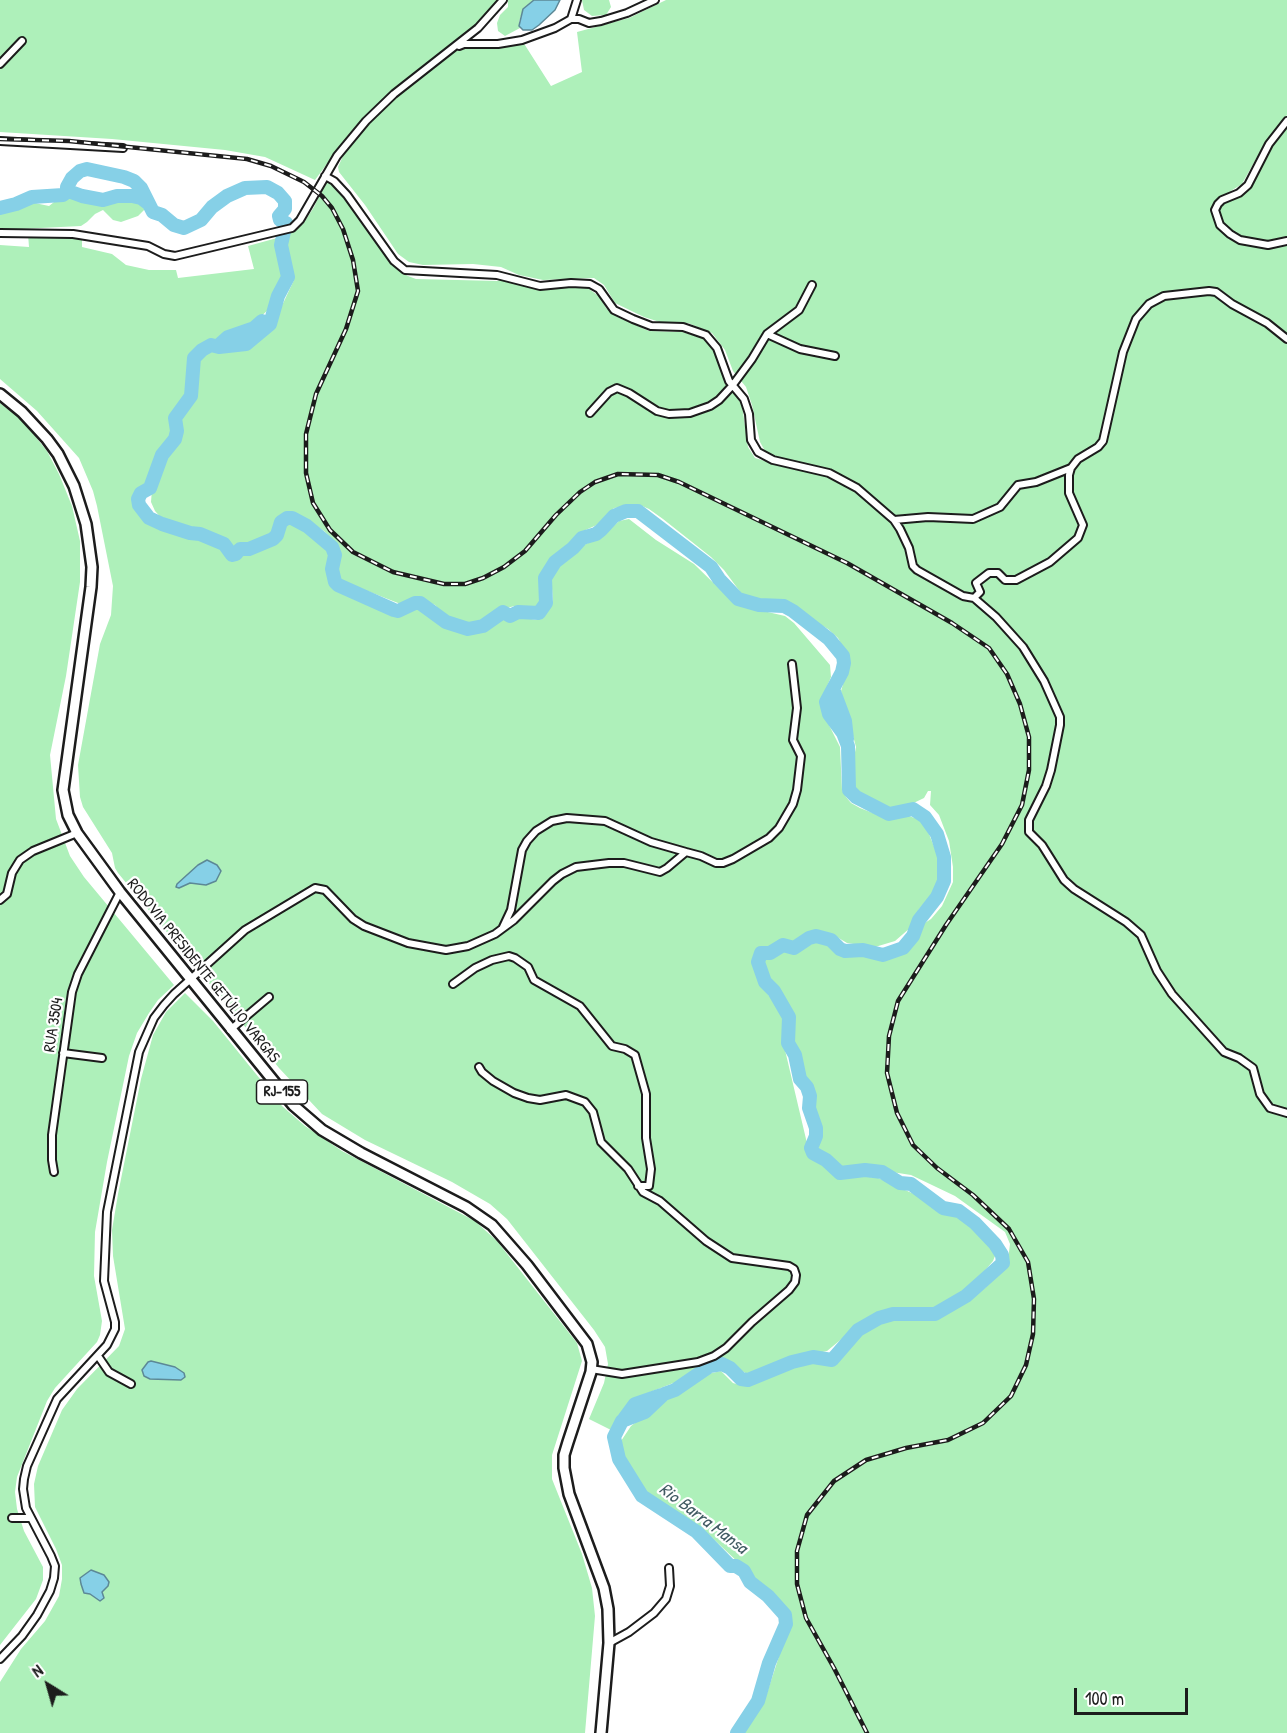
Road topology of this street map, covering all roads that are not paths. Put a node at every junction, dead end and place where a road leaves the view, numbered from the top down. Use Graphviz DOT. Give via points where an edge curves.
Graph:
graph roads {
  1 [pos="503,0"];
  2 [pos="577,0"];
  3 [pos="655,0"];
  4 [pos="571,19"];
  5 [pos="22,41"];
  6 [pos="452,49"];
  7 [pos="0,63"];
  8 [pos="1287,121"];
  9 [pos="0,141"];
  10 [pos="123,148"];
  11 [pos="325,176"];
  12 [pos="0,233"];
  13 [pos="1287,241"];
  14 [pos="812,285"];
  15 [pos="767,334"];
  16 [pos="1287,339"];
  17 [pos="835,356"];
  18 [pos="732,386"];
  19 [pos="0,394"];
  20 [pos="590,413"];
  21 [pos="1071,468"];
  22 [pos="894,520"];
  23 [pos="974,598"];
  24 [pos="792,664"];
  25 [pos="76,833"];
  26 [pos="686,852"];
  27 [pos="120,892"];
  28 [pos="0,900"];
  29 [pos="500,931"];
  30 [pos="191,979"];
  31 [pos="453,984"];
  32 [pos="269,997"];
  33 [pos="230,1030"];
  34 [pos="63,1053"];
  35 [pos="102,1058"];
  36 [pos="479,1067"];
  37 [pos="1287,1113"];
  38 [pos="54,1172"];
  39 [pos="638,1186"];
  40 [pos="98,1356"];
  41 [pos="591,1368"];
  42 [pos="131,1384"];
  43 [pos="12,1518"];
  44 [pos="32,1518"];
  45 [pos="669,1569"];
  46 [pos="609,1643"];
  47 [pos="0,1659"];
  48 [pos="601,1733"];
  1 -- 6 [label="street"];
  2 -- 4 [label="street"];
  3 -- 4 [label="street" via="601,21"];
  4 -- 6 [label="street" via="522,40 464,44"];
  5 -- 7 [label="street"];
  6 -- 11 [label="street" via="381,105"];
  8 -- 13 [label="street" via="1269,144 1248,185 1222,200 1215,210 1220,225 1240,240 1268,245"];
  9 -- 10 [label="street"];
  11 -- 12 [label="street" via="292,228 176,256 148,246 73,234"];
  11 -- 18 [label="street" via="347,195 394,261 405,270 497,275 540,286 590,284 599,289 614,310 639,322 683,327 706,335 717,348"];
  14 -- 15 [label="street" via="799,310"];
  15 -- 17 [label="street" via="800,349"];
  15 -- 18 [label="street"];
  16 -- 21 [label="street" via="1216,292 1164,296 1149,304 1123,352 1103,441"];
  18 -- 20 [label="street" via="719,400 700,410 669,414 617,388"];
  18 -- 22 [label="street" via="744,399 751,440 758,452 773,460 843,479"];
  19 -- 25 [label="main road, RODOVIA PRESIDENTE GETÚLIO VARGAS / RJ-155" via="22,412 58,454 74,486 88,535 91,587 63,790"];
  21 -- 22 [label="street" via="1018,485 1000,507 973,519"];
  21 -- 23 [label="street" via="1071,500 1083,525 1078,538 1050,562 1016,580 989,573 978,580 980,592"];
  22 -- 23 [label="street" via="917,570 954,593"];
  23 -- 37 [label="street" via="1023,647 1060,717 1051,770 1029,820 1029,832 1064,880 1136,930 1172,994 1224,1052 1253,1068 1260,1094 1270,1108"];
  24 -- 26 [label="street" via="797,708 793,740 801,756 797,790 786,816 769,838 728,862 716,863"];
  25 -- 27 [label="main road, RODOVIA PRESIDENTE GETÚLIO VARGAS / RJ-155"];
  25 -- 28 [label="street" via="20,860 7,894"];
  26 -- 29 [label="street" via="660,872 624,863 576,867 553,881"];
  26 -- 29 [label="street" via="651,842 605,821 552,821 536,831 522,850 512,910"];
  27 -- 30 [label="main road, RODOVIA PRESIDENTE GETÚLIO VARGAS / RJ-155"];
  27 -- 34 [label="street, RUA 3504" via="78,974"];
  29 -- 30 [label="street" via="468,946 446,950 408,943 364,926 325,891 315,888 245,930"];
  30 -- 33 [label="main road, RODOVIA PRESIDENTE GETÚLIO VARGAS / RJ-155"];
  30 -- 40 [label="street" via="154,1018 139,1052 107,1212 104,1281 115,1329"];
  31 -- 39 [label="street" via="492,960 515,958 528,967 534,980 580,1006 612,1046 635,1055 646,1094 651,1169 649,1186"];
  32 -- 33 [label="street"];
  33 -- 41 [label="main road, RODOVIA PRESIDENTE GETÚLIO VARGAS / RJ-155" via="293,1105 322,1130 466,1207 492,1225 582,1335 591,1352"];
  34 -- 35 [label="street"];
  34 -- 38 [label="street, RUA 3504" via="51,1148"];
  36 -- 39 [label="street" via="493,1082 528,1098 567,1095 585,1102 593,1112 601,1142"];
  39 -- 41 [label="street" via="722,1253 732,1258 789,1266 794,1269 795,1282 714,1356 622,1374"];
  40 -- 42 [label="street" via="109,1372"];
  40 -- 44 [label="street" via="57,1399 27,1466 23,1489"];
  41 -- 46 [label="main road, RODOVIA PRESIDENTE GETÚLIO VARGAS / RJ-155" via="564,1455 564,1468 604,1588"];
  43 -- 44 [label="street"];
  44 -- 47 [label="street" via="55,1566 54,1578 37,1615"];
  45 -- 46 [label="street" via="666,1599 654,1613"];
  46 -- 48 [label="main road, RODOVIA PRESIDENTE GETÚLIO VARGAS / RJ-155"];
}
